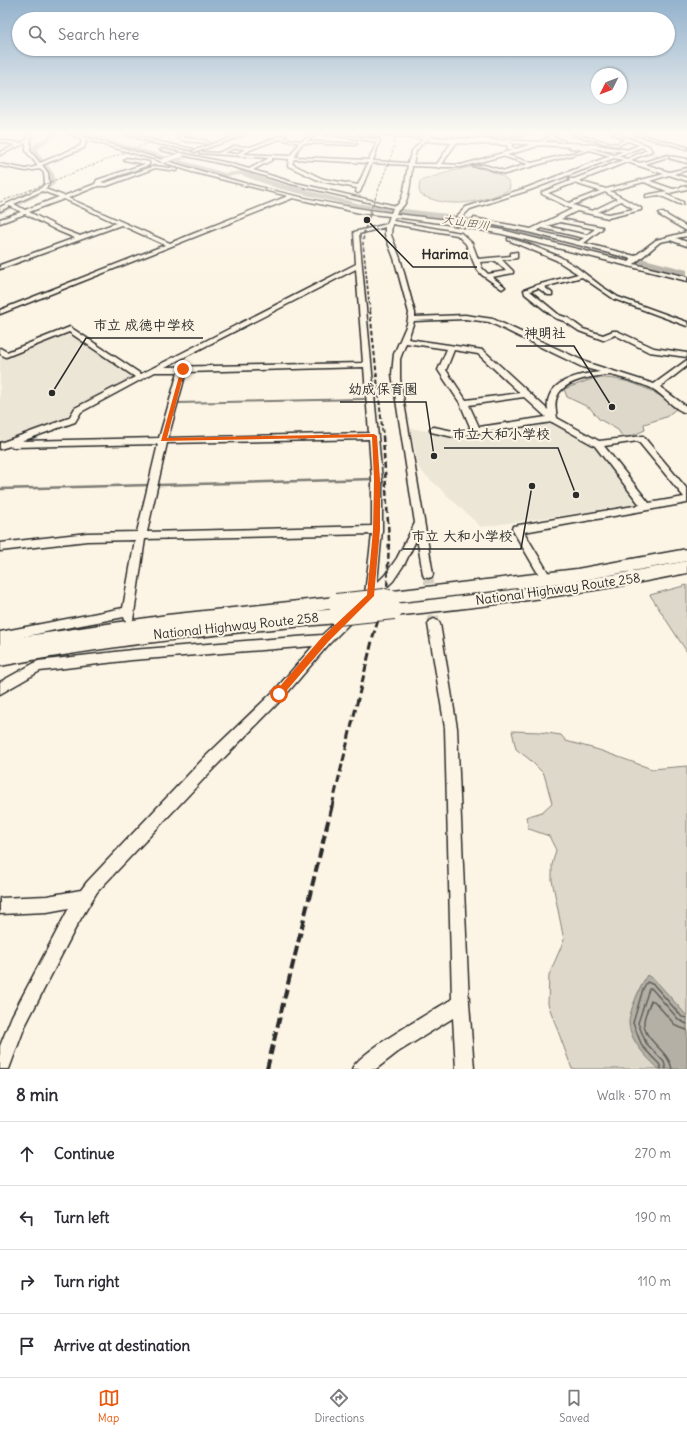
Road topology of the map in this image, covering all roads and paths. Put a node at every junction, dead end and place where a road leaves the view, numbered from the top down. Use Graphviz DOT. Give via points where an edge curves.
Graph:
graph roads {
  1 [pos="48,184"];
  2 [pos="100,184"];
  3 [pos="108,184"];
  4 [pos="246,184"];
  5 [pos="295,184"];
  6 [pos="343,184"];
  7 [pos="360,184"];
  8 [pos="408,184"];
  9 [pos="541,184"];
  10 [pos="566,184"];
  11 [pos="582,184"];
  12 [pos="634,184"];
  13 [pos="654,184"];
  14 [pos="97,185"];
  15 [pos="359,187"];
  16 [pos="687,187"];
  17 [pos="43,190"];
  18 [pos="605,191"];
  19 [pos="674,191"];
  20 [pos="660,194"];
  21 [pos="686,194"];
  22 [pos="294,196"];
  23 [pos="648,196"];
  24 [pos="63,197"];
  25 [pos="356,198"];
  26 [pos="621,199"];
  27 [pos="681,203"];
  28 [pos="12,205"];
  29 [pos="569,205"];
  30 [pos="0,209"];
  31 [pos="576,209"];
  32 [pos="24,211"];
  33 [pos="592,213"];
  34 [pos="660,214"];
  35 [pos="392,215"];
  36 [pos="452,216"];
  37 [pos="459,217"];
  38 [pos="0,220"];
  39 [pos="551,221"];
  40 [pos="121,223"];
  41 [pos="541,226"];
  42 [pos="505,229"];
  43 [pos="687,229"];
  44 [pos="490,230"];
  45 [pos="532,231"];
  46 [pos="687,234"];
  47 [pos="588,237"];
  48 [pos="81,238"];
  49 [pos="668,238"];
  50 [pos="580,243"];
  51 [pos="687,244"];
  52 [pos="170,245"];
  53 [pos="515,253"];
  54 [pos="498,259"];
  55 [pos="476,261"];
  56 [pos="634,261"];
  57 [pos="359,265"];
  58 [pos="0,268"];
  59 [pos="582,275"];
  60 [pos="487,276"];
  61 [pos="687,279"];
  62 [pos="539,286"];
  63 [pos="502,287"];
  64 [pos="550,294"];
  65 [pos="0,312"];
  66 [pos="412,319"];
  67 [pos="687,324"];
  68 [pos="404,341"];
  69 [pos="687,346"];
  70 [pos="451,348"];
  71 [pos="2,354"];
  72 [pos="687,357"];
  73 [pos="368,365"];
  74 [pos="183,369"];
  75 [pos="154,370"];
  76 [pos="611,374"];
  77 [pos="140,377"];
  78 [pos="653,386"];
  79 [pos="526,394"];
  80 [pos="464,403"];
  81 [pos="687,411"];
  82 [pos="553,418"];
  83 [pos="434,430"];
  84 [pos="476,431"];
  85 [pos="374,436"];
  86 [pos="163,440"];
  87 [pos="598,444"];
  88 [pos="1,445"];
  89 [pos="687,495"];
  90 [pos="687,500"];
  91 [pos="647,507"];
  92 [pos="419,524"];
  93 [pos="377,530"];
  94 [pos="141,535"];
  95 [pos="0,547"];
  96 [pos="687,555"];
  97 [pos="687,567"];
  98 [pos="428,574"];
  99 [pos="547,579"];
  100 [pos="370,596"];
  101 [pos="394,604"];
  102 [pos="336,610"];
  103 [pos="434,624"];
  104 [pos="0,637"];
  105 [pos="325,640"];
  106 [pos="0,647"];
  107 [pos="0,659"];
  108 [pos="0,688"];
  109 [pos="86,897"];
  110 [pos="0,906"];
  111 [pos="461,1003"];
  112 [pos="0,1069"];
  113 [pos="361,1069"];
  114 [pos="465,1069"];
  1 -- 17 [label="street"];
  2 -- 14 [label="street"];
  3 -- 14 [label="street"];
  4 -- 22 [label="street"];
  5 -- 25 [label="street"];
  6 -- 15 [label="street"];
  7 -- 15 [label="street"];
  8 -- 35 [label="street" via="402,204"];
  9 -- 37 [label="street" via="468,208"];
  10 -- 29 [label="street" via="544,193"];
  11 -- 18 [label="street"];
  12 -- 18 [label="street"];
  13 -- 19 [label="street"];
  14 -- 24 [label="street"];
  15 -- 25 [label="street"];
  16 -- 19 [label="street"];
  17 -- 24 [label="street"];
  17 -- 28 [label="street"];
  18 -- 26 [label="street"];
  18 -- 29 [label="street"];
  19 -- 20 [label="street"];
  19 -- 21 [label="street"];
  20 -- 23 [label="street"];
  20 -- 27 [label="street"];
  22 -- 35 [label="street"];
  22 -- 52 [label="street"];
  24 -- 32 [label="street"];
  24 -- 40 [label="street"];
  25 -- 35 [label="street"];
  26 -- 33 [label="street"];
  26 -- 33 [label="street" via="639,209 608,216"];
  28 -- 30 [label="street"];
  28 -- 32 [label="street"];
  29 -- 31 [label="street"];
  31 -- 33 [label="street"];
  31 -- 39 [label="street"];
  32 -- 38 [label="street"];
  32 -- 48 [label="street"];
  34 -- 43 [label="street"];
  35 -- 44 [label="street"];
  35 -- 55 [label="street" via="459,234 468,244"];
  35 -- 57 [label="street" via="356,234"];
  35 -- 66 [label="street" via="388,234 409,300"];
  36 -- 37 [label="street"];
  37 -- 42 [label="street"];
  39 -- 41 [label="street"];
  39 -- 47 [label="street" via="560,220 600,228"];
  40 -- 48 [label="street"];
  40 -- 52 [label="street"];
  41 -- 45 [label="street"];
  41 -- 47 [label="street"];
  42 -- 44 [label="street"];
  42 -- 45 [label="street"];
  42 -- 56 [label="street"];
  44 -- 59 [label="street" via="557,258"];
  45 -- 50 [label="street"];
  46 -- 49 [label="street"];
  47 -- 50 [label="street"];
  48 -- 58 [label="street"];
  49 -- 51 [label="street"];
  49 -- 56 [label="street" via="658,241"];
  50 -- 56 [label="street"];
  52 -- 65 [label="street"];
  53 -- 54 [label="street" via="515,256"];
  54 -- 55 [label="street"];
  54 -- 60 [label="street" via="510,272"];
  55 -- 60 [label="street"];
  56 -- 61 [label="street"];
  57 -- 73 [label="street"];
  57 -- 75 [label="street"];
  59 -- 62 [label="street"];
  59 -- 67 [label="street" via="616,298"];
  60 -- 63 [label="street"];
  62 -- 64 [label="street"];
  62 -- 72 [label="street" via="527,290 527,293 557,317 566,319 581,330 603,338 615,332 652,350"];
  66 -- 68 [label="street"];
  66 -- 76 [label="street" via="465,317 491,320 562,355"];
  68 -- 70 [label="street"];
  68 -- 92 [label="street" via="395,368"];
  69 -- 72 [label="street"];
  70 -- 79 [label="street" via="480,352"];
  70 -- 80 [label="street" via="442,370"];
  71 -- 77 [label="street" via="70,329"];
  72 -- 78 [label="street" via="657,386"];
  73 -- 74 [label="street"];
  73 -- 85 [label="street"];
  74 -- 75 [label="street"];
  74 -- 86 [label="street"];
  75 -- 77 [label="street"];
  76 -- 78 [label="street"];
  76 -- 82 [label="street" via="593,375 564,382 550,403"];
  77 -- 88 [label="street" via="78,410 72,420"];
  78 -- 81 [label="street"];
  79 -- 80 [label="street"];
  79 -- 82 [label="street"];
  80 -- 84 [label="street"];
  82 -- 84 [label="street"];
  82 -- 87 [label="street"];
  83 -- 84 [label="street" via="453,434"];
  85 -- 86 [label="street"];
  85 -- 93 [label="street"];
  86 -- 88 [label="street"];
  86 -- 94 [label="street"];
  87 -- 89 [label="street" via="640,438"];
  87 -- 91 [label="street"];
  90 -- 91 [label="street"];
  91 -- 99 [label="street" via="517,529"];
  92 -- 98 [label="street"];
  92 -- 100 [label="street" via="389,578"];
  93 -- 94 [label="street"];
  93 -- 100 [label="street"];
  94 -- 95 [label="street" via="87,537"];
  94 -- 104 [label="street" via="128,615 55,625"];
  96 -- 99 [label="highway, National Highway Route 258" via="648,564"];
  97 -- 101 [label="highway, National Highway Route 258" via="580,587 490,600"];
  99 -- 101 [label="highway, National Highway Route 258"];
  100 -- 105 [label="street"];
  101 -- 102 [label="highway, National Highway Route 258, bridge"];
  102 -- 106 [label="highway, National Highway Route 258" via="249,612 59,636"];
  102 -- 107 [label="highway, National Highway Route 258" via="55,648"];
  103 -- 111 [label="street" via="451,728"];
  105 -- 108 [label="street" via="132,651 38,666"];
  105 -- 109 [label="street" via="279,694 204,769 92,887"];
  109 -- 110 [label="street" via="47,904"];
  109 -- 112 [label="street" via="71,919 18,1022"];
  111 -- 113 [label="street" via="392,1046"];
  111 -- 114 [label="street"];
}
